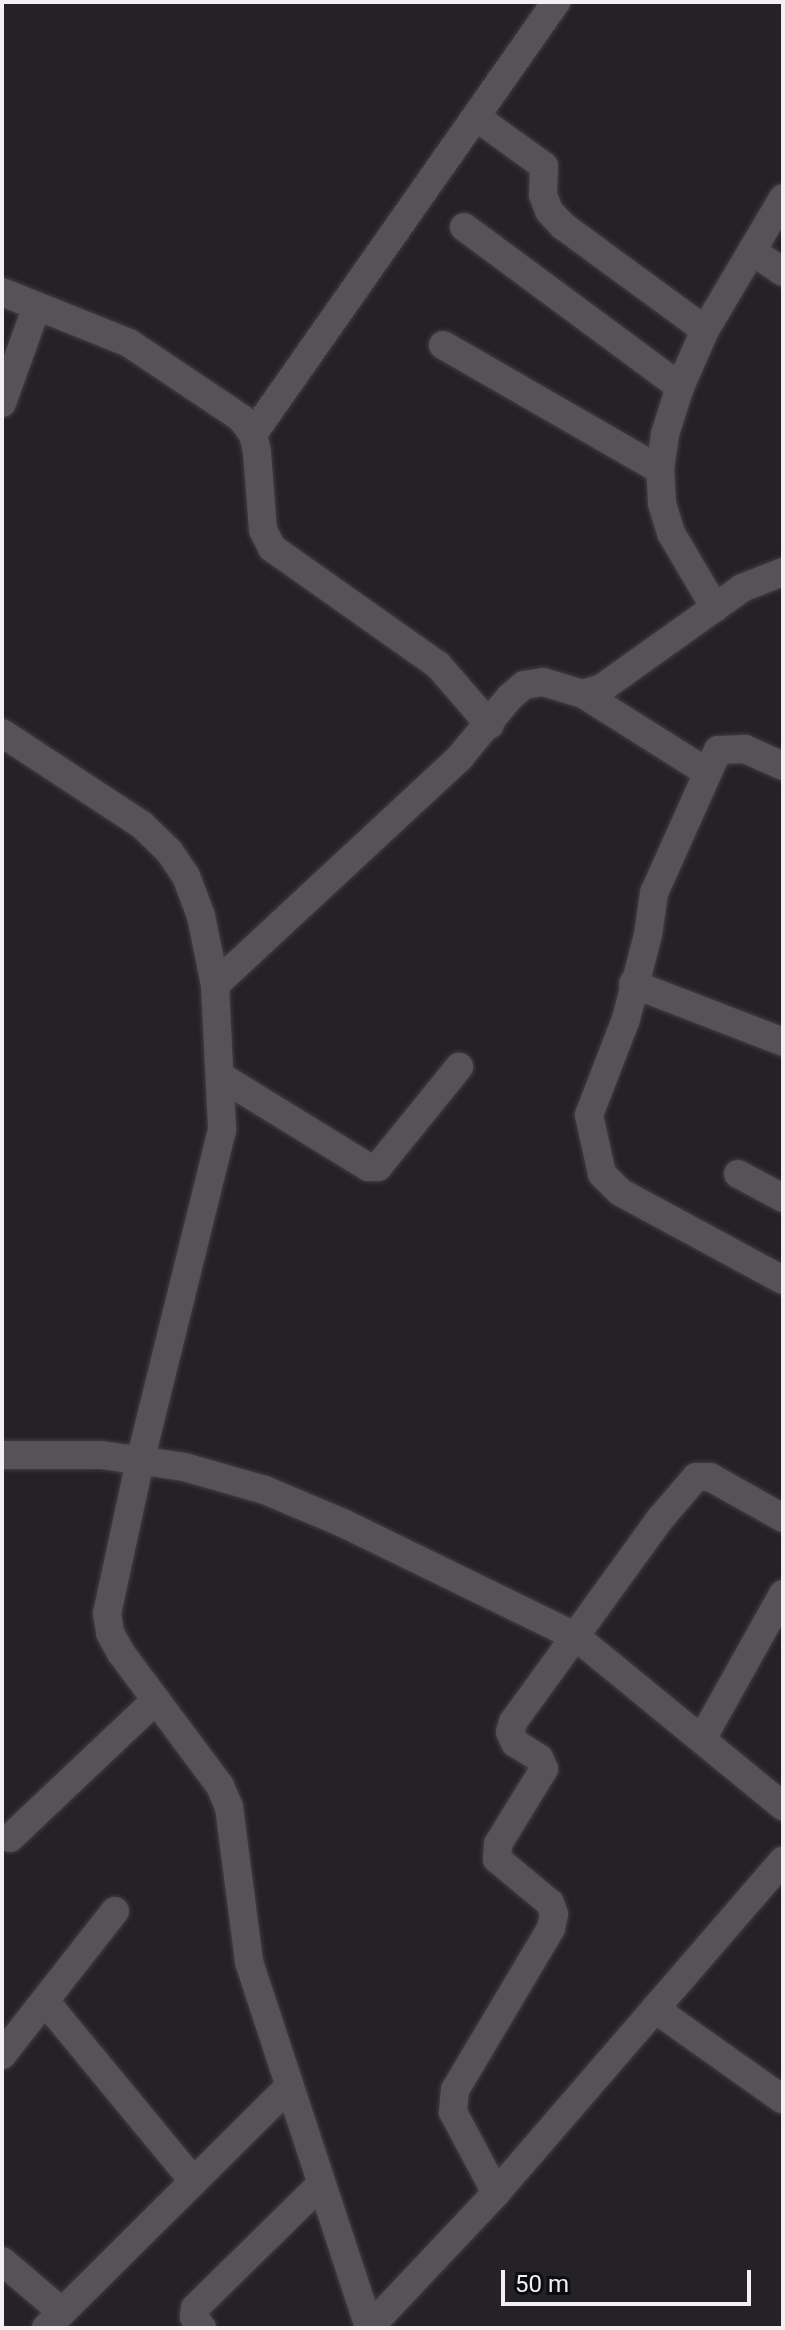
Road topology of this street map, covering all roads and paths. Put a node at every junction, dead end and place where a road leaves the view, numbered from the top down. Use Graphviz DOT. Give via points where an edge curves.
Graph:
graph roads {
  1 [pos="556,2"];
  2 [pos="476,117"];
  3 [pos="783,198"];
  4 [pos="464,227"];
  5 [pos="752,251"];
  6 [pos="783,272"];
  7 [pos="2,292"];
  8 [pos="37,306"];
  9 [pos="705,330"];
  10 [pos="443,345"];
  11 [pos="680,387"];
  12 [pos="2,403"];
  13 [pos="253,434"];
  14 [pos="660,470"];
  15 [pos="783,572"];
  16 [pos="715,608"];
  17 [pos="583,694"];
  18 [pos="490,725"];
  19 [pos="2,733"];
  20 [pos="783,766"];
  21 [pos="707,772"];
  22 [pos="633,984"];
  23 [pos="215,985"];
  24 [pos="783,1042"];
  25 [pos="459,1067"];
  26 [pos="220,1076"];
  27 [pos="738,1174"];
  28 [pos="783,1198"];
  29 [pos="783,1280"];
  30 [pos="2,1455"];
  31 [pos="140,1461"];
  32 [pos="783,1518"];
  33 [pos="783,1594"];
  34 [pos="575,1636"];
  35 [pos="156,1700"];
  36 [pos="702,1739"];
  37 [pos="783,1806"];
  38 [pos="10,1838"];
  39 [pos="783,1861"];
  40 [pos="115,1911"];
  41 [pos="45,2001"];
  42 [pos="655,2009"];
  43 [pos="2,2055"];
  44 [pos="288,2088"];
  45 [pos="782,2099"];
  46 [pos="194,2182"];
  47 [pos="321,2184"];
  48 [pos="496,2193"];
  49 [pos="2,2261"];
  50 [pos="54,2320"];
  51 [pos="202,2328"];
  52 [pos="369,2328"];
  1 -- 2 [label="street"];
  2 -- 9 [label="street" via="544,166 543,195 563,226"];
  2 -- 13 [label="street"];
  3 -- 5 [label="street"];
  4 -- 11 [label="street"];
  5 -- 6 [label="street"];
  5 -- 9 [label="street"];
  7 -- 8 [label="street"];
  8 -- 12 [label="street"];
  8 -- 13 [label="street" via="129,343 241,418"];
  9 -- 11 [label="street"];
  10 -- 14 [label="street"];
  11 -- 14 [label="street"];
  13 -- 18 [label="street" via="263,530 272,548 438,665"];
  14 -- 16 [label="street" via="671,533"];
  15 -- 16 [label="street" via="742,588"];
  16 -- 17 [label="street" via="621,677"];
  17 -- 18 [label="street" via="543,682 524,685"];
  17 -- 21 [label="street"];
  18 -- 23 [label="street"];
  19 -- 23 [label="street" via="142,825 169,851 186,876 201,916"];
  20 -- 21 [label="street" via="730,748 718,750"];
  21 -- 22 [label="street" via="654,893"];
  22 -- 24 [label="street"];
  22 -- 29 [label="street" via="613,1058 589,1115 602,1174 641,1206"];
  23 -- 26 [label="street"];
  25 -- 26 [label="street" via="378,1167 368,1167"];
  26 -- 31 [label="street" via="222,1130 213,1177"];
  27 -- 28 [label="street"];
  30 -- 31 [label="street" via="101,1455"];
  31 -- 34 [label="street" via="184,1467 265,1490"];
  31 -- 35 [label="street" via="107,1613 115,1643"];
  32 -- 34 [label="street" via="710,1477 696,1477"];
  33 -- 36 [label="street"];
  34 -- 36 [label="street"];
  34 -- 48 [label="street" via="513,1722 515,1743 539,1758 544,1769 498,1844 497,1859 550,1903 551,1928 455,2090 453,2112"];
  35 -- 38 [label="street"];
  35 -- 44 [label="street" via="220,1786 229,1807 249,1962"];
  36 -- 37 [label="street"];
  39 -- 42 [label="street"];
  40 -- 41 [label="street"];
  41 -- 43 [label="street"];
  41 -- 46 [label="street"];
  42 -- 45 [label="street"];
  42 -- 48 [label="street"];
  44 -- 46 [label="street"];
  44 -- 47 [label="street"];
  46 -- 50 [label="street"];
  47 -- 51 [label="street" via="203,2298 194,2317"];
  47 -- 52 [label="street"];
  48 -- 52 [label="street"];
  49 -- 50 [label="street"];
}
